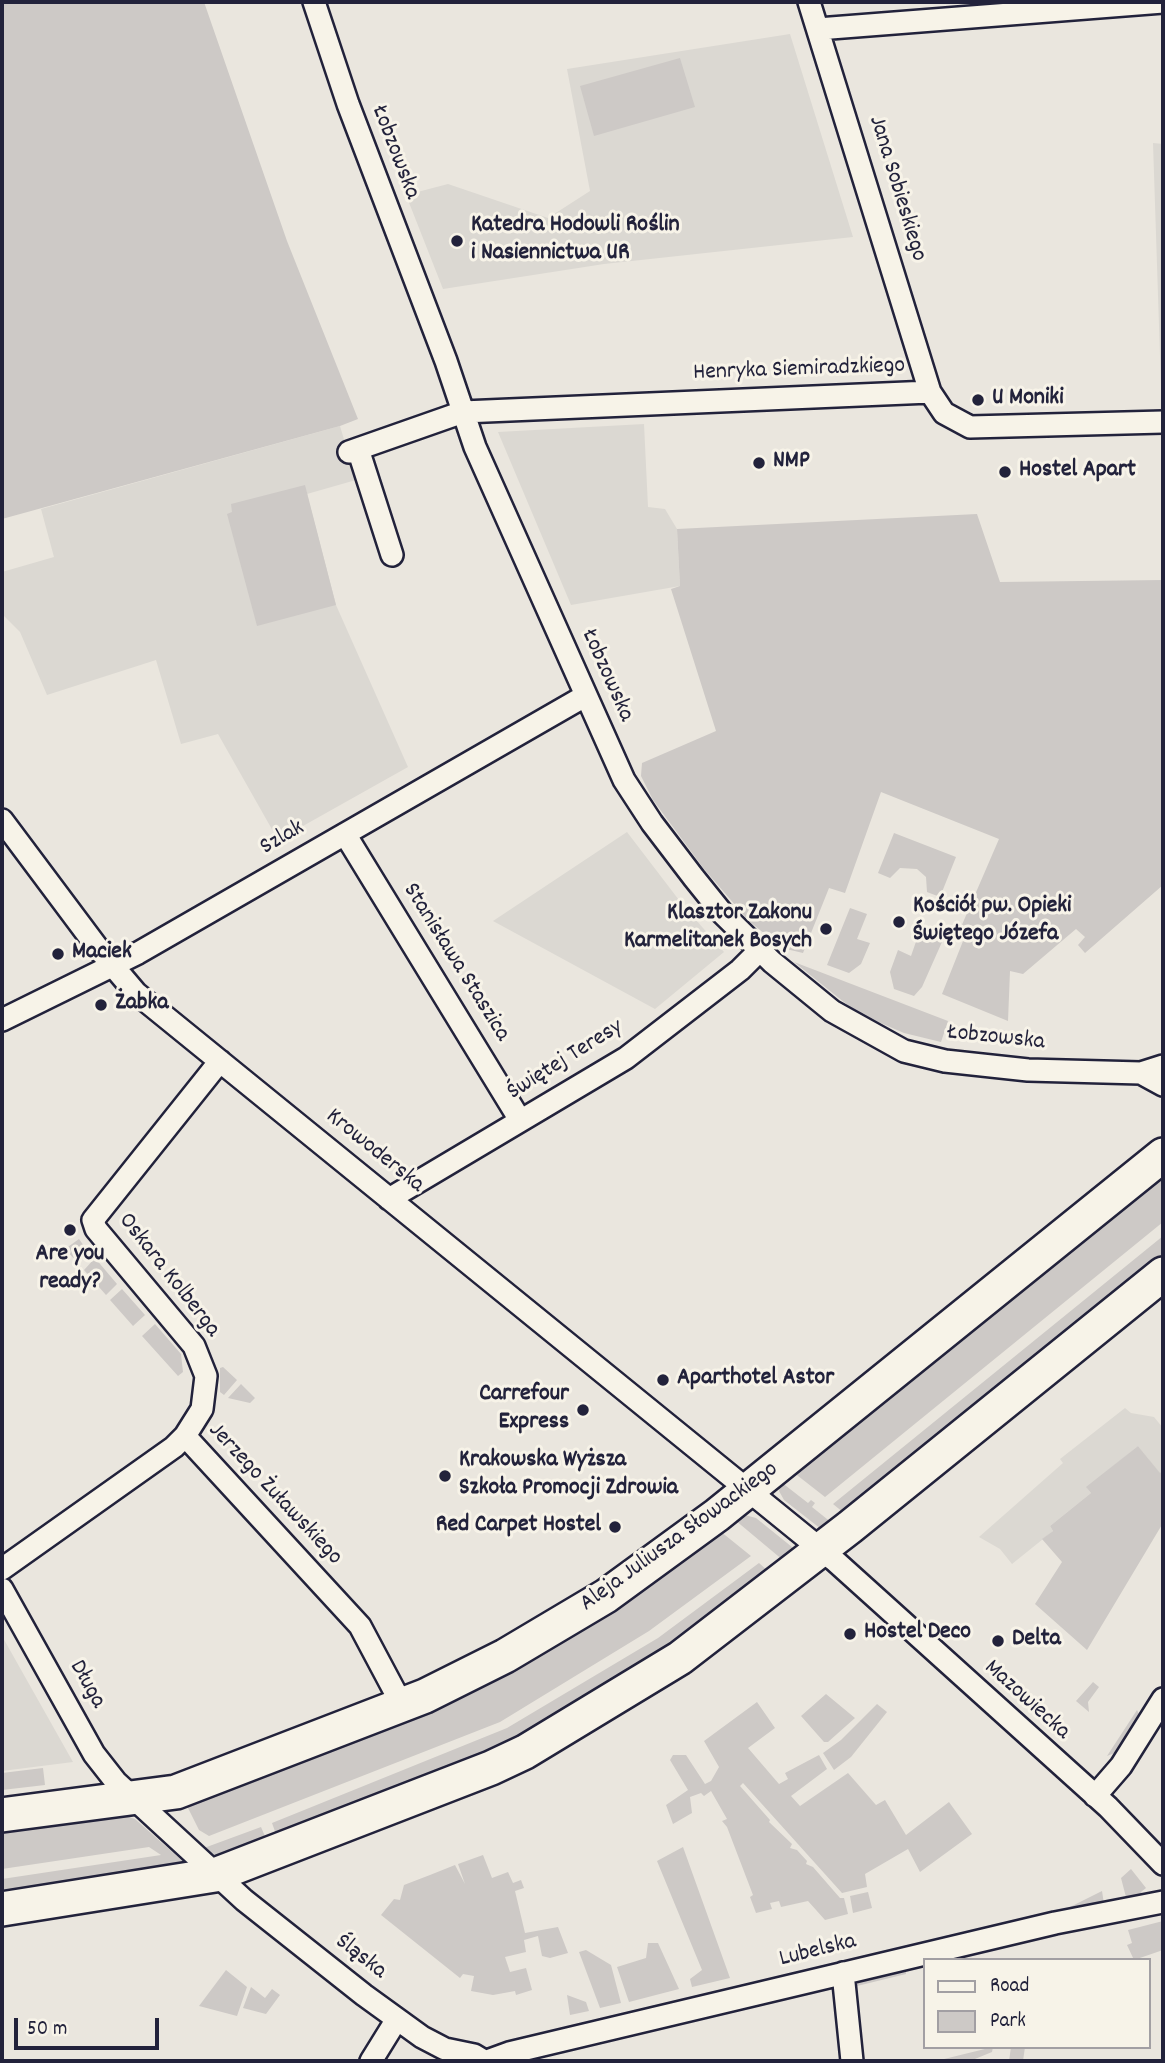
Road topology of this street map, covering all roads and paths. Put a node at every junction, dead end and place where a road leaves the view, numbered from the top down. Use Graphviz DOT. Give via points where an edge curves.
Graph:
graph roads {
  1 [pos="314,2"];
  2 [pos="809,2"];
  3 [pos="1163,2"];
  4 [pos="818,29"];
  5 [pos="930,392"];
  6 [pos="463,412"];
  7 [pos="1163,422"];
  8 [pos="392,555"];
  9 [pos="585,696"];
  10 [pos="2,820"];
  11 [pos="345,834"];
  12 [pos="759,951"];
  13 [pos="112,965"];
  14 [pos="2,1020"];
  15 [pos="220,1061"];
  16 [pos="1163,1066"];
  17 [pos="1141,1073"];
  18 [pos="1163,1085"];
  19 [pos="520,1120"];
  20 [pos="1163,1155"];
  21 [pos="389,1199"];
  22 [pos="1163,1274"];
  23 [pos="185,1436"];
  24 [pos="747,1491"];
  25 [pos="821,1550"];
  26 [pos="2,1569"];
  27 [pos="2,1589"];
  28 [pos="1163,1699"];
  29 [pos="402,1705"];
  30 [pos="1096,1796"];
  31 [pos="135,1800"];
  32 [pos="2,1815"];
  33 [pos="1163,1864"];
  34 [pos="215,1875"];
  35 [pos="1163,1902"];
  36 [pos="2,1909"];
  37 [pos="843,1973"];
  38 [pos="397,2019"];
  39 [pos="374,2058"];
  40 [pos="485,2061"];
  41 [pos="852,2061"];
  1 -- 6 [label="street, Łobzowska"];
  2 -- 4 [label="street, Jana Sobieskiego"];
  3 -- 4 [label="street"];
  4 -- 5 [label="street, Jana Sobieskiego"];
  5 -- 6 [label="street, Henryka Siemiradzkiego"];
  5 -- 7 [label="street, Henryka Siemiradzkiego" via="944,413 970,427"];
  6 -- 8 [label="street, Henryka Siemiradzkiego" via="353,451"];
  6 -- 9 [label="street, Łobzowska"];
  9 -- 11 [label="street, Szlak"];
  9 -- 12 [label="street, Łobzowska" via="635,800 723,914"];
  10 -- 13 [label="street, Krowoderska"];
  11 -- 13 [label="street, Szlak"];
  11 -- 19 [label="street, Stanisława Staszica"];
  12 -- 17 [label="street, Łobzowska" via="832,1011 904,1051 1003,1068"];
  12 -- 19 [label="street, Świętej Teresy" via="626,1058"];
  13 -- 14 [label="street, Szlak"];
  13 -- 15 [label="street, Krowoderska" via="136,993"];
  15 -- 21 [label="street, Krowoderska"];
  15 -- 23 [label="street, Oskara Kolberga" via="93,1220 200,1357 206,1376 205,1400"];
  16 -- 17 [label="street, Łobzowska"];
  17 -- 18 [label="street, Łobzowska"];
  19 -- 21 [label="street, Świętej Teresy"];
  20 -- 24 [label="main road, Aleja Juliusza Słowackiego"];
  21 -- 24 [label="street, Krowoderska"];
  22 -- 25 [label="main road"];
  23 -- 26 [label="street, Jerzego Żuławskiego" via="142,1472"];
  23 -- 29 [label="street, Jerzego Żuławskiego" via="360,1626"];
  24 -- 25 [label="street, Krowoderska"];
  24 -- 29 [label="main road, Aleja Juliusza Słowackiego" via="606,1595 478,1671"];
  25 -- 30 [label="street, Mazowiecka"];
  25 -- 34 [label="main road" via="680,1658 525,1752"];
  27 -- 31 [label="street, Długa" via="94,1754"];
  28 -- 30 [label="street" via="1121,1766"];
  29 -- 31 [label="main road, Aleja Juliusza Słowackiego" via="176,1792"];
  30 -- 33 [label="street, Mazowiecka"];
  31 -- 32 [label="main road, Aleja Juliusza Słowackiego"];
  31 -- 34 [label="street, Długa"];
  34 -- 36 [label="main road"];
  34 -- 38 [label="street, Śląska"];
  35 -- 37 [label="street, Lubelska"];
  37 -- 40 [label="street, Lubelska"];
  37 -- 41 [label="street"];
  38 -- 39 [label="street"];
  38 -- 40 [label="street, Śląska" via="437,2045"];
}
